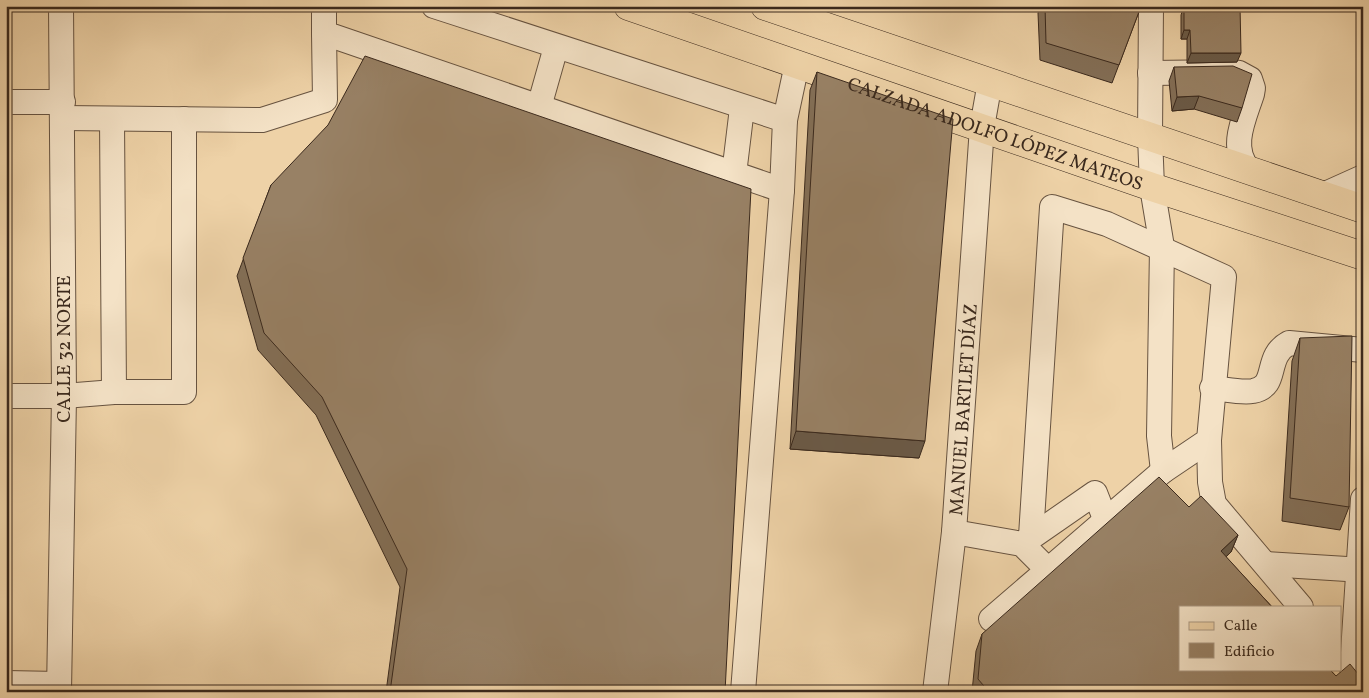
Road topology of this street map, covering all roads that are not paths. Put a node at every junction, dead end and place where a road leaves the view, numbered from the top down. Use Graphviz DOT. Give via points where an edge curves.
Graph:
graph roads {
  1 [pos="61,6"];
  2 [pos="324,6"];
  3 [pos="434,6"];
  4 [pos="628,6"];
  5 [pos="765,6"];
  6 [pos="1151,6"];
  7 [pos="324,33"];
  8 [pos="556,46"];
  9 [pos="797,64"];
  10 [pos="1150,73"];
  11 [pos="990,82"];
  12 [pos="6,102"];
  13 [pos="539,106"];
  14 [pos="742,108"];
  15 [pos="63,110"];
  16 [pos="112,119"];
  17 [pos="184,119"];
  18 [pos="785,120"];
  19 [pos="982,127"];
  20 [pos="1150,136"];
  21 [pos="1249,170"];
  22 [pos="734,174"];
  23 [pos="1363,177"];
  24 [pos="1152,186"];
  25 [pos="782,190"];
  26 [pos="1323,195"];
  27 [pos="1363,209"];
  28 [pos="1162,248"];
  29 [pos="1362,256"];
  30 [pos="1363,350"];
  31 [pos="1212,388"];
  32 [pos="114,392"];
  33 [pos="6,396"];
  34 [pos="64,396"];
  35 [pos="1209,440"];
  36 [pos="1163,471"];
  37 [pos="1363,499"];
  38 [pos="1106,522"];
  39 [pos="954,532"];
  40 [pos="1027,540"];
  41 [pos="1266,564"];
  42 [pos="1048,570"];
  43 [pos="1361,570"];
  44 [pos="1300,606"];
  45 [pos="991,619"];
  46 [pos="1352,668"];
  47 [pos="6,683"];
  48 [pos="59,688"];
  49 [pos="743,692"];
  50 [pos="935,692"];
  1 -- 15 [label="street, CALLE 32 NORTE"];
  2 -- 7 [label="street"];
  3 -- 8 [label="street"];
  4 -- 9 [label="main road, CALZADA ADOLFO LÓPEZ MATEOS"];
  5 -- 11 [label="main road"];
  6 -- 10 [label="street"];
  7 -- 13 [label="street"];
  7 -- 17 [label="street" via="325,100 262,120"];
  8 -- 13 [label="street"];
  8 -- 14 [label="street"];
  9 -- 18 [label="street"];
  9 -- 19 [label="main road, CALZADA ADOLFO LÓPEZ MATEOS"];
  10 -- 20 [label="street"];
  10 -- 21 [label="street" via="1231,72 1250,79 1252,94 1238,142 1242,163"];
  11 -- 19 [label="street, MANUEL BARTLET DÍAZ"];
  11 -- 20 [label="main road"];
  12 -- 15 [label="street"];
  13 -- 22 [label="street"];
  14 -- 18 [label="street"];
  14 -- 22 [label="street"];
  15 -- 16 [label="street"];
  15 -- 34 [label="street, CALLE 32 NORTE"];
  16 -- 17 [label="street"];
  16 -- 32 [label="street"];
  17 -- 32 [label="street" via="184,392"];
  18 -- 25 [label="street"];
  19 -- 24 [label="main road, CALZADA ADOLFO LÓPEZ MATEOS"];
  19 -- 39 [label="street, MANUEL BARTLET DÍAZ"];
  20 -- 21 [label="main road"];
  20 -- 24 [label="street"];
  21 -- 26 [label="main road"];
  22 -- 25 [label="street"];
  23 -- 26 [label="street"];
  24 -- 28 [label="street"];
  24 -- 29 [label="main road, CALZADA ADOLFO LÓPEZ MATEOS"];
  25 -- 49 [label="street"];
  26 -- 27 [label="main road"];
  28 -- 31 [label="street" via="1224,277"];
  28 -- 36 [label="street" via="1159,436"];
  28 -- 40 [label="street" via="1107,224 1052,207"];
  30 -- 31 [label="street" via="1289,343 1274,357 1269,380 1258,389"];
  31 -- 35 [label="street"];
  32 -- 34 [label="street"];
  33 -- 34 [label="street"];
  34 -- 48 [label="street, CALLE 32 NORTE"];
  35 -- 36 [label="street"];
  35 -- 41 [label="street" via="1214,504"];
  36 -- 38 [label="street"];
  37 -- 43 [label="street"];
  38 -- 40 [label="street" via="1095,493"];
  38 -- 42 [label="street"];
  39 -- 40 [label="street"];
  39 -- 50 [label="street, MANUEL BARTLET DÍAZ"];
  40 -- 42 [label="street"];
  41 -- 43 [label="street"];
  41 -- 44 [label="street"];
  42 -- 45 [label="street"];
  43 -- 46 [label="street"];
  47 -- 48 [label="street"];
}
